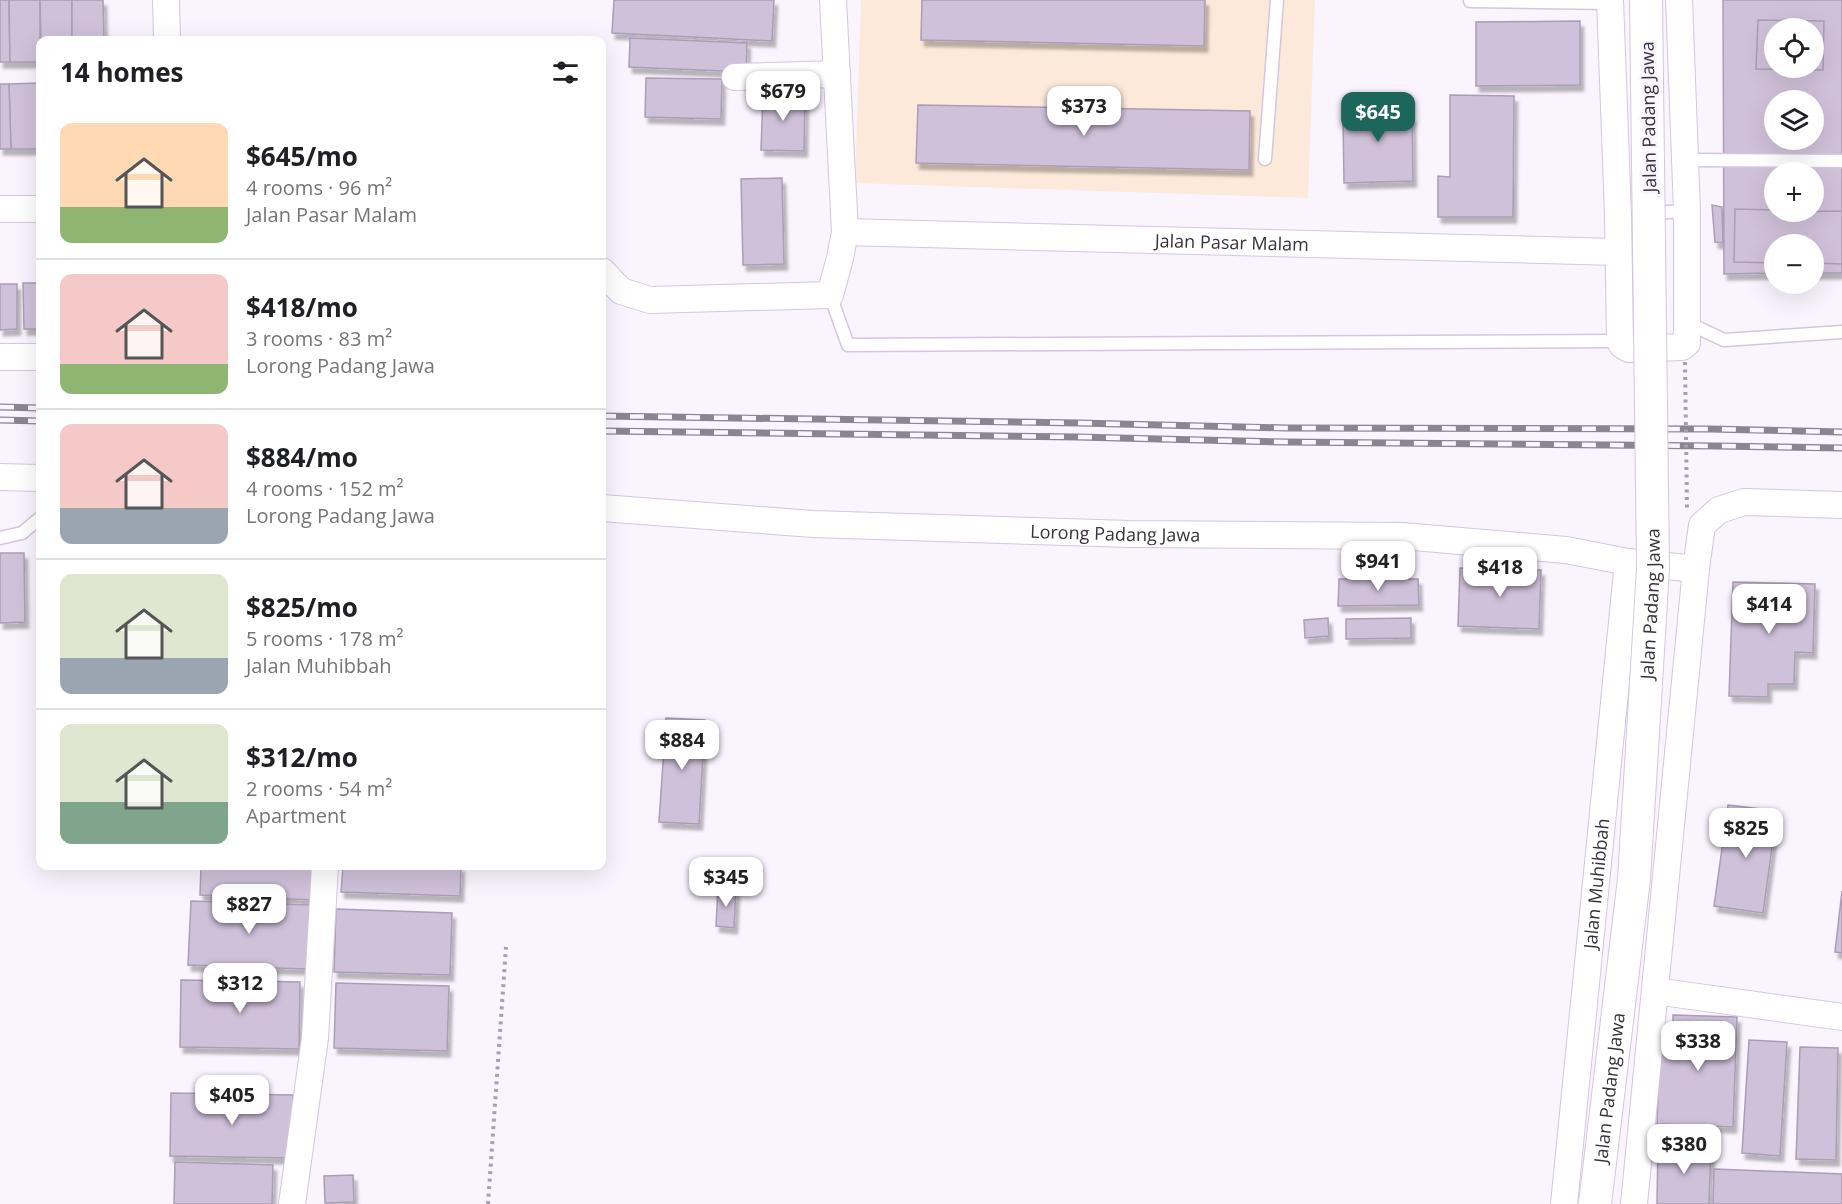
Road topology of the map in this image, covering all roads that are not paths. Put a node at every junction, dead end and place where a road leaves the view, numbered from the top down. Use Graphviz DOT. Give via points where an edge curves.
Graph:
graph roads {
  1 [pos="166,0"];
  2 [pos="833,0"];
  3 [pos="1276,0"];
  4 [pos="1646,0"];
  5 [pos="1679,0"];
  6 [pos="1470,1"];
  7 [pos="1610,2"];
  8 [pos="167,36"];
  9 [pos="837,74"];
  10 [pos="735,76"];
  11 [pos="1265,159"];
  12 [pos="1685,160"];
  13 [pos="1842,161"];
  14 [pos="0,209"];
  15 [pos="36,209"];
  16 [pos="1687,211"];
  17 [pos="1629,214"];
  18 [pos="845,232"];
  19 [pos="1618,252"];
  20 [pos="606,275"];
  21 [pos="830,295"];
  22 [pos="1688,323"];
  23 [pos="1842,333"];
  24 [pos="1620,341"];
  25 [pos="0,357"];
  26 [pos="36,357"];
  27 [pos="0,477"];
  28 [pos="36,478"];
  29 [pos="1842,505"];
  30 [pos="606,508"];
  31 [pos="36,521"];
  32 [pos="0,538"];
  33 [pos="1628,562"];
  34 [pos="1696,569"];
  35 [pos="325,870"];
  36 [pos="1655,991"];
  37 [pos="1842,1017"];
  38 [pos="292,1204"];
  39 [pos="1564,1204"];
  40 [pos="1595,1204"];
  41 [pos="1634,1204"];
  1 -- 8 [label="street"];
  2 -- 9 [label="street"];
  3 -- 11 [label="lane"];
  4 -- 40 [label="street, Jalan Padang Jawa, bridge" via="1653,569 1634,879"];
  5 -- 12 [label="street"];
  6 -- 7 [label="lane"];
  7 -- 17 [label="street"];
  9 -- 10 [label="street"];
  9 -- 18 [label="street"];
  12 -- 13 [label="lane"];
  12 -- 16 [label="street"];
  14 -- 15 [label="street"];
  16 -- 17 [label="lane"];
  16 -- 22 [label="street"];
  17 -- 19 [label="street"];
  18 -- 19 [label="street, Jalan Pasar Malam"];
  18 -- 21 [label="street"];
  19 -- 24 [label="street"];
  20 -- 21 [label="street" via="621,291 650,300"];
  21 -- 24 [label="lane" via="848,345"];
  22 -- 23 [label="lane" via="1724,340"];
  22 -- 24 [label="street" via="1687,343 1682,347 1629,349"];
  25 -- 26 [label="street"];
  27 -- 28 [label="street"];
  29 -- 34 [label="street" via="1744,502 1719,510 1702,525"];
  30 -- 33 [label="street, Lorong Padang Jawa" via="813,524 1130,534 1401,536 1566,550"];
  31 -- 32 [label="lane" via="22,533"];
  33 -- 34 [label="street, Lorong Padang Jawa"];
  33 -- 39 [label="street, Jalan Muhibbah"];
  34 -- 36 [label="street"];
  35 -- 38 [label="street" via="315,1038"];
  36 -- 37 [label="street"];
  36 -- 41 [label="street"];
}
